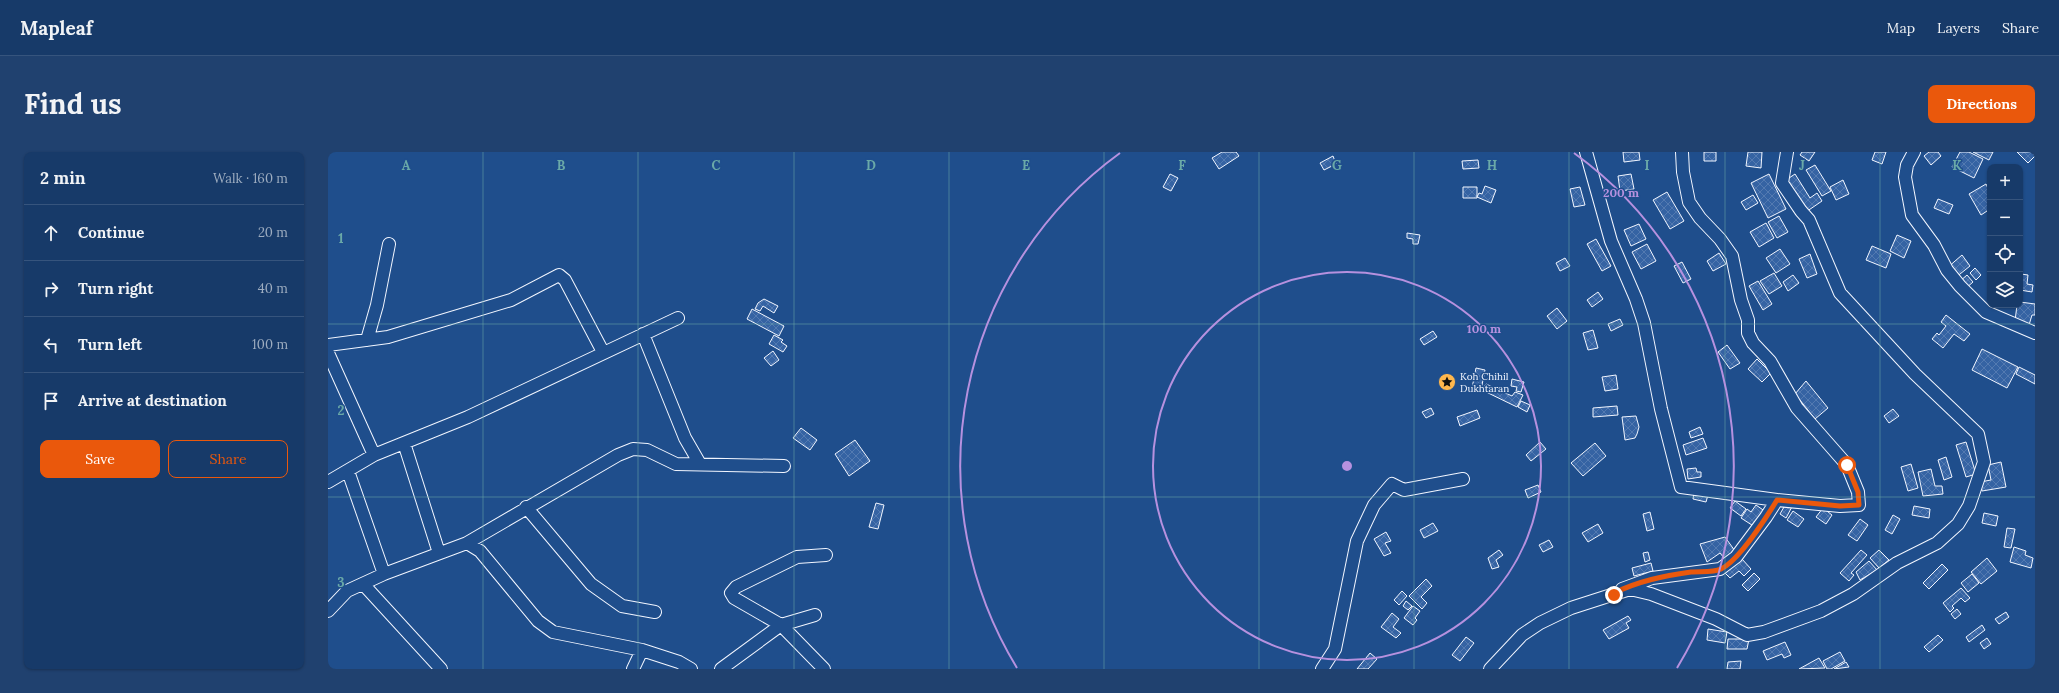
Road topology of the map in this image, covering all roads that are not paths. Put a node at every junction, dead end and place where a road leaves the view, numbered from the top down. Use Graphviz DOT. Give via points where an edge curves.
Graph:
graph roads {
  1 [pos="1586,152"];
  2 [pos="1682,152"];
  3 [pos="1787,152"];
  4 [pos="1914,152"];
  5 [pos="389,244"];
  6 [pos="678,318"];
  7 [pos="2035,333"];
  8 [pos="643,334"];
  9 [pos="367,340"];
  10 [pos="328,345"];
  11 [pos="603,352"];
  12 [pos="328,353"];
  13 [pos="404,443"];
  14 [pos="374,455"];
  15 [pos="700,464"];
  16 [pos="784,466"];
  17 [pos="348,472"];
  18 [pos="1463,479"];
  19 [pos="328,482"];
  20 [pos="1777,500"];
  21 [pos="526,507"];
  22 [pos="467,543"];
  23 [pos="439,553"];
  24 [pos="826,555"];
  25 [pos="384,574"];
  26 [pos="364,585"];
  27 [pos="1614,593"];
  28 [pos="328,611"];
  29 [pos="655,612"];
  30 [pos="815,615"];
  31 [pos="781,625"];
  32 [pos="642,650"];
  33 [pos="441,669"];
  34 [pos="633,669"];
  35 [pos="691,669"];
  36 [pos="721,669"];
  37 [pos="824,669"];
  38 [pos="1322,669"];
  39 [pos="1490,669"];
  1 -- 20 [label="street" via="1611,241 1644,323 1661,409 1681,487"];
  2 -- 20 [label="street" via="1689,202 1732,256 1748,320 1748,333 1753,343 1770,361 1797,408 1847,465 1858,492 1859,505 1840,506"];
  3 -- 27 [label="street" via="1782,184 1801,212 1810,220 1840,293 1915,374 1978,434 1984,462 1969,506 1958,524 1937,543 1897,562 1853,594 1820,611 1764,632 1747,635 1716,619 1651,594 1630,589"];
  4 -- 7 [label="street" via="1907,165 1905,177 1912,215 1934,245 1947,270 1986,312"];
  5 -- 9 [label="street"];
  6 -- 8 [label="street"];
  8 -- 11 [label="street"];
  8 -- 15 [label="street" via="685,438"];
  9 -- 10 [label="street"];
  9 -- 11 [label="street" via="388,338 511,300 559,275 565,280"];
  11 -- 13 [label="street" via="468,417"];
  12 -- 14 [label="street"];
  13 -- 14 [label="street"];
  13 -- 23 [label="street"];
  14 -- 17 [label="street"];
  15 -- 16 [label="street"];
  15 -- 21 [label="street" via="676,464 647,450 633,449"];
  17 -- 19 [label="street"];
  17 -- 25 [label="street"];
  18 -- 38 [label="street" via="1404,490 1392,484 1374,505 1357,541 1335,648"];
  20 -- 27 [label="street" via="1736,557 1720,569 1652,578"];
  21 -- 22 [label="street"];
  21 -- 29 [label="street" via="591,584 622,606"];
  22 -- 23 [label="street"];
  22 -- 32 [label="street" via="480,551 538,621 553,632"];
  23 -- 25 [label="street"];
  24 -- 31 [label="street" via="797,557 736,587 731,593 734,598"];
  25 -- 26 [label="street"];
  26 -- 28 [label="street" via="348,591"];
  26 -- 33 [label="street"];
  27 -- 39 [label="street" via="1571,608 1540,623 1522,635"];
  30 -- 31 [label="street"];
  31 -- 36 [label="street"];
  31 -- 37 [label="street"];
  32 -- 34 [label="street"];
  32 -- 35 [label="street" via="679,662"];
}
